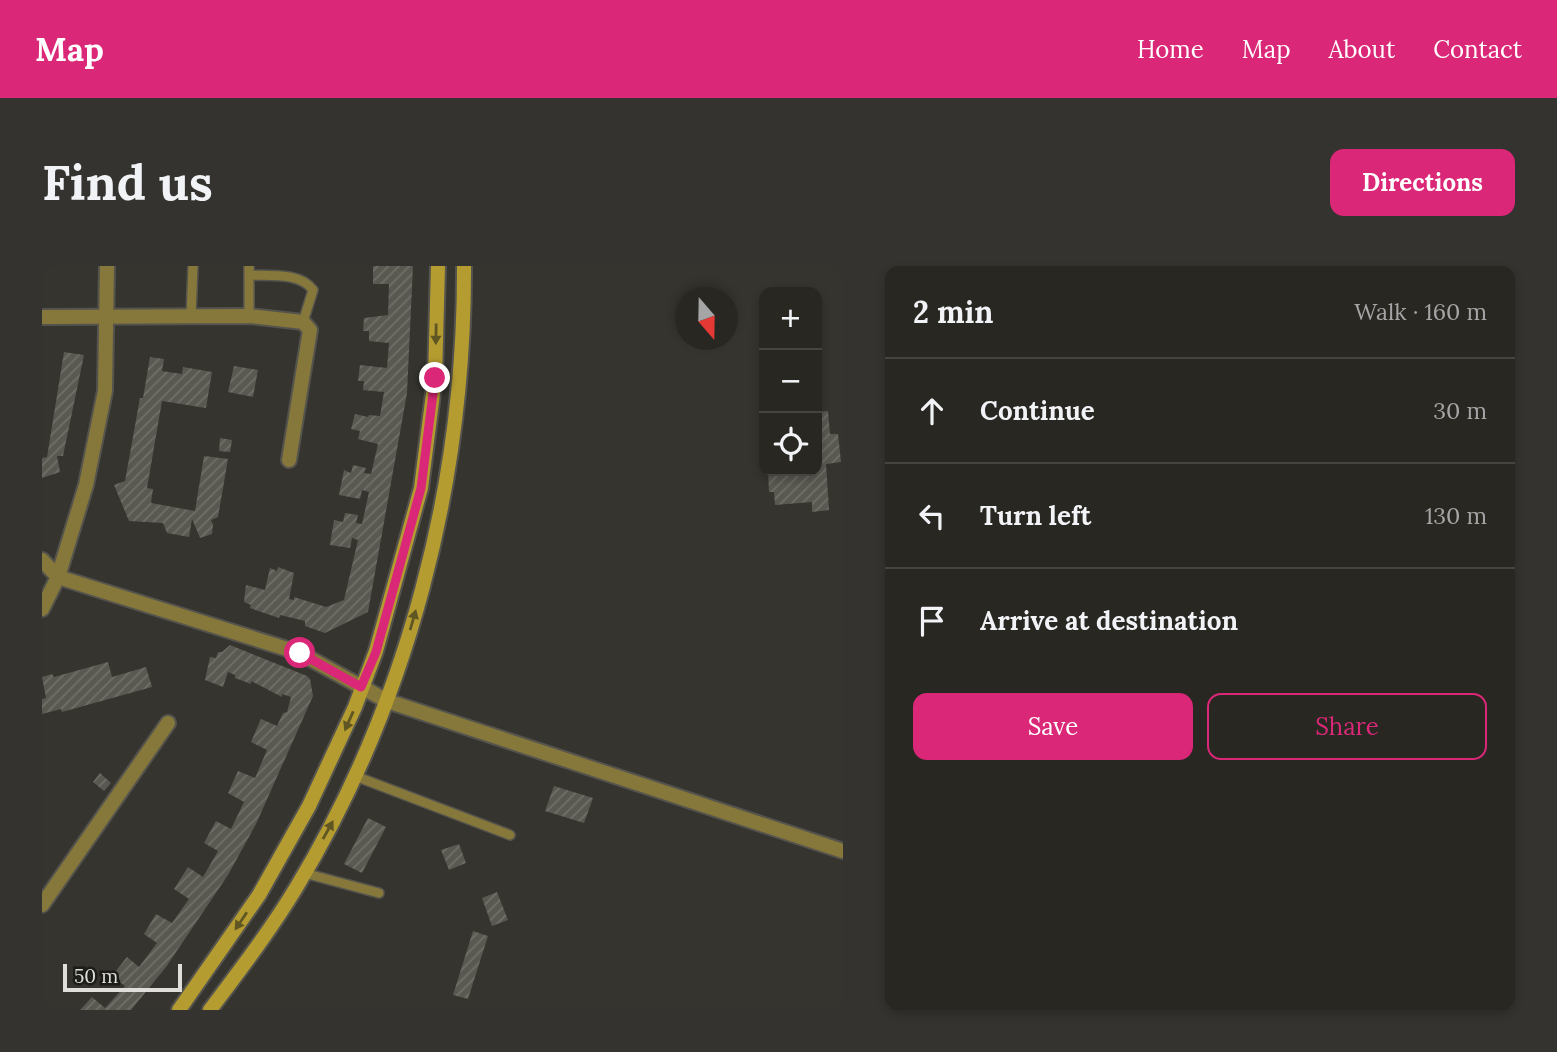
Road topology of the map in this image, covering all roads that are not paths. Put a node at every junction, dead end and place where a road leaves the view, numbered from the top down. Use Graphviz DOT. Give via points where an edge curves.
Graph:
graph roads {
  1 [pos="107,266"];
  2 [pos="193,266"];
  3 [pos="438,266"];
  4 [pos="464,266"];
  5 [pos="249,270"];
  6 [pos="106,315"];
  7 [pos="249,316"];
  8 [pos="42,317"];
  9 [pos="191,317"];
  10 [pos="303,321"];
  11 [pos="289,460"];
  12 [pos="42,560"];
  13 [pos="58,577"];
  14 [pos="42,608"];
  15 [pos="361,687"];
  16 [pos="387,701"];
  17 [pos="168,723"];
  18 [pos="355,776"];
  19 [pos="510,835"];
  20 [pos="843,851"];
  21 [pos="304,873"];
  22 [pos="379,893"];
  23 [pos="42,905"];
  24 [pos="179,1010"];
  25 [pos="210,1010"];
  1 -- 6 [label="street"];
  2 -- 9 [label="lane"];
  3 -- 15 [label="main road, one-way" via="435,378 421,488 376,652"];
  16 -- 4 [label="main road, one-way" via="423,584 445,486 463,346"];
  5 -- 7 [label="lane"];
  5 -- 10 [label="lane" via="309,284 313,290"];
  6 -- 8 [label="street"];
  6 -- 9 [label="street"];
  6 -- 13 [label="street" via="105,391 86,485"];
  7 -- 9 [label="street"];
  7 -- 10 [label="street"];
  10 -- 11 [label="street" via="310,330"];
  12 -- 13 [label="street"];
  13 -- 14 [label="street"];
  13 -- 15 [label="street" via="300,653"];
  15 -- 16 [label="street"];
  15 -- 24 [label="main road, one-way" via="309,806 259,895"];
  16 -- 18 [label="main road"];
  16 -- 20 [label="street"];
  17 -- 23 [label="street"];
  18 -- 19 [label="lane"];
  21 -- 18 [label="main road, one-way"];
  21 -- 22 [label="lane"];
  21 -- 25 [label="main road"];
}
